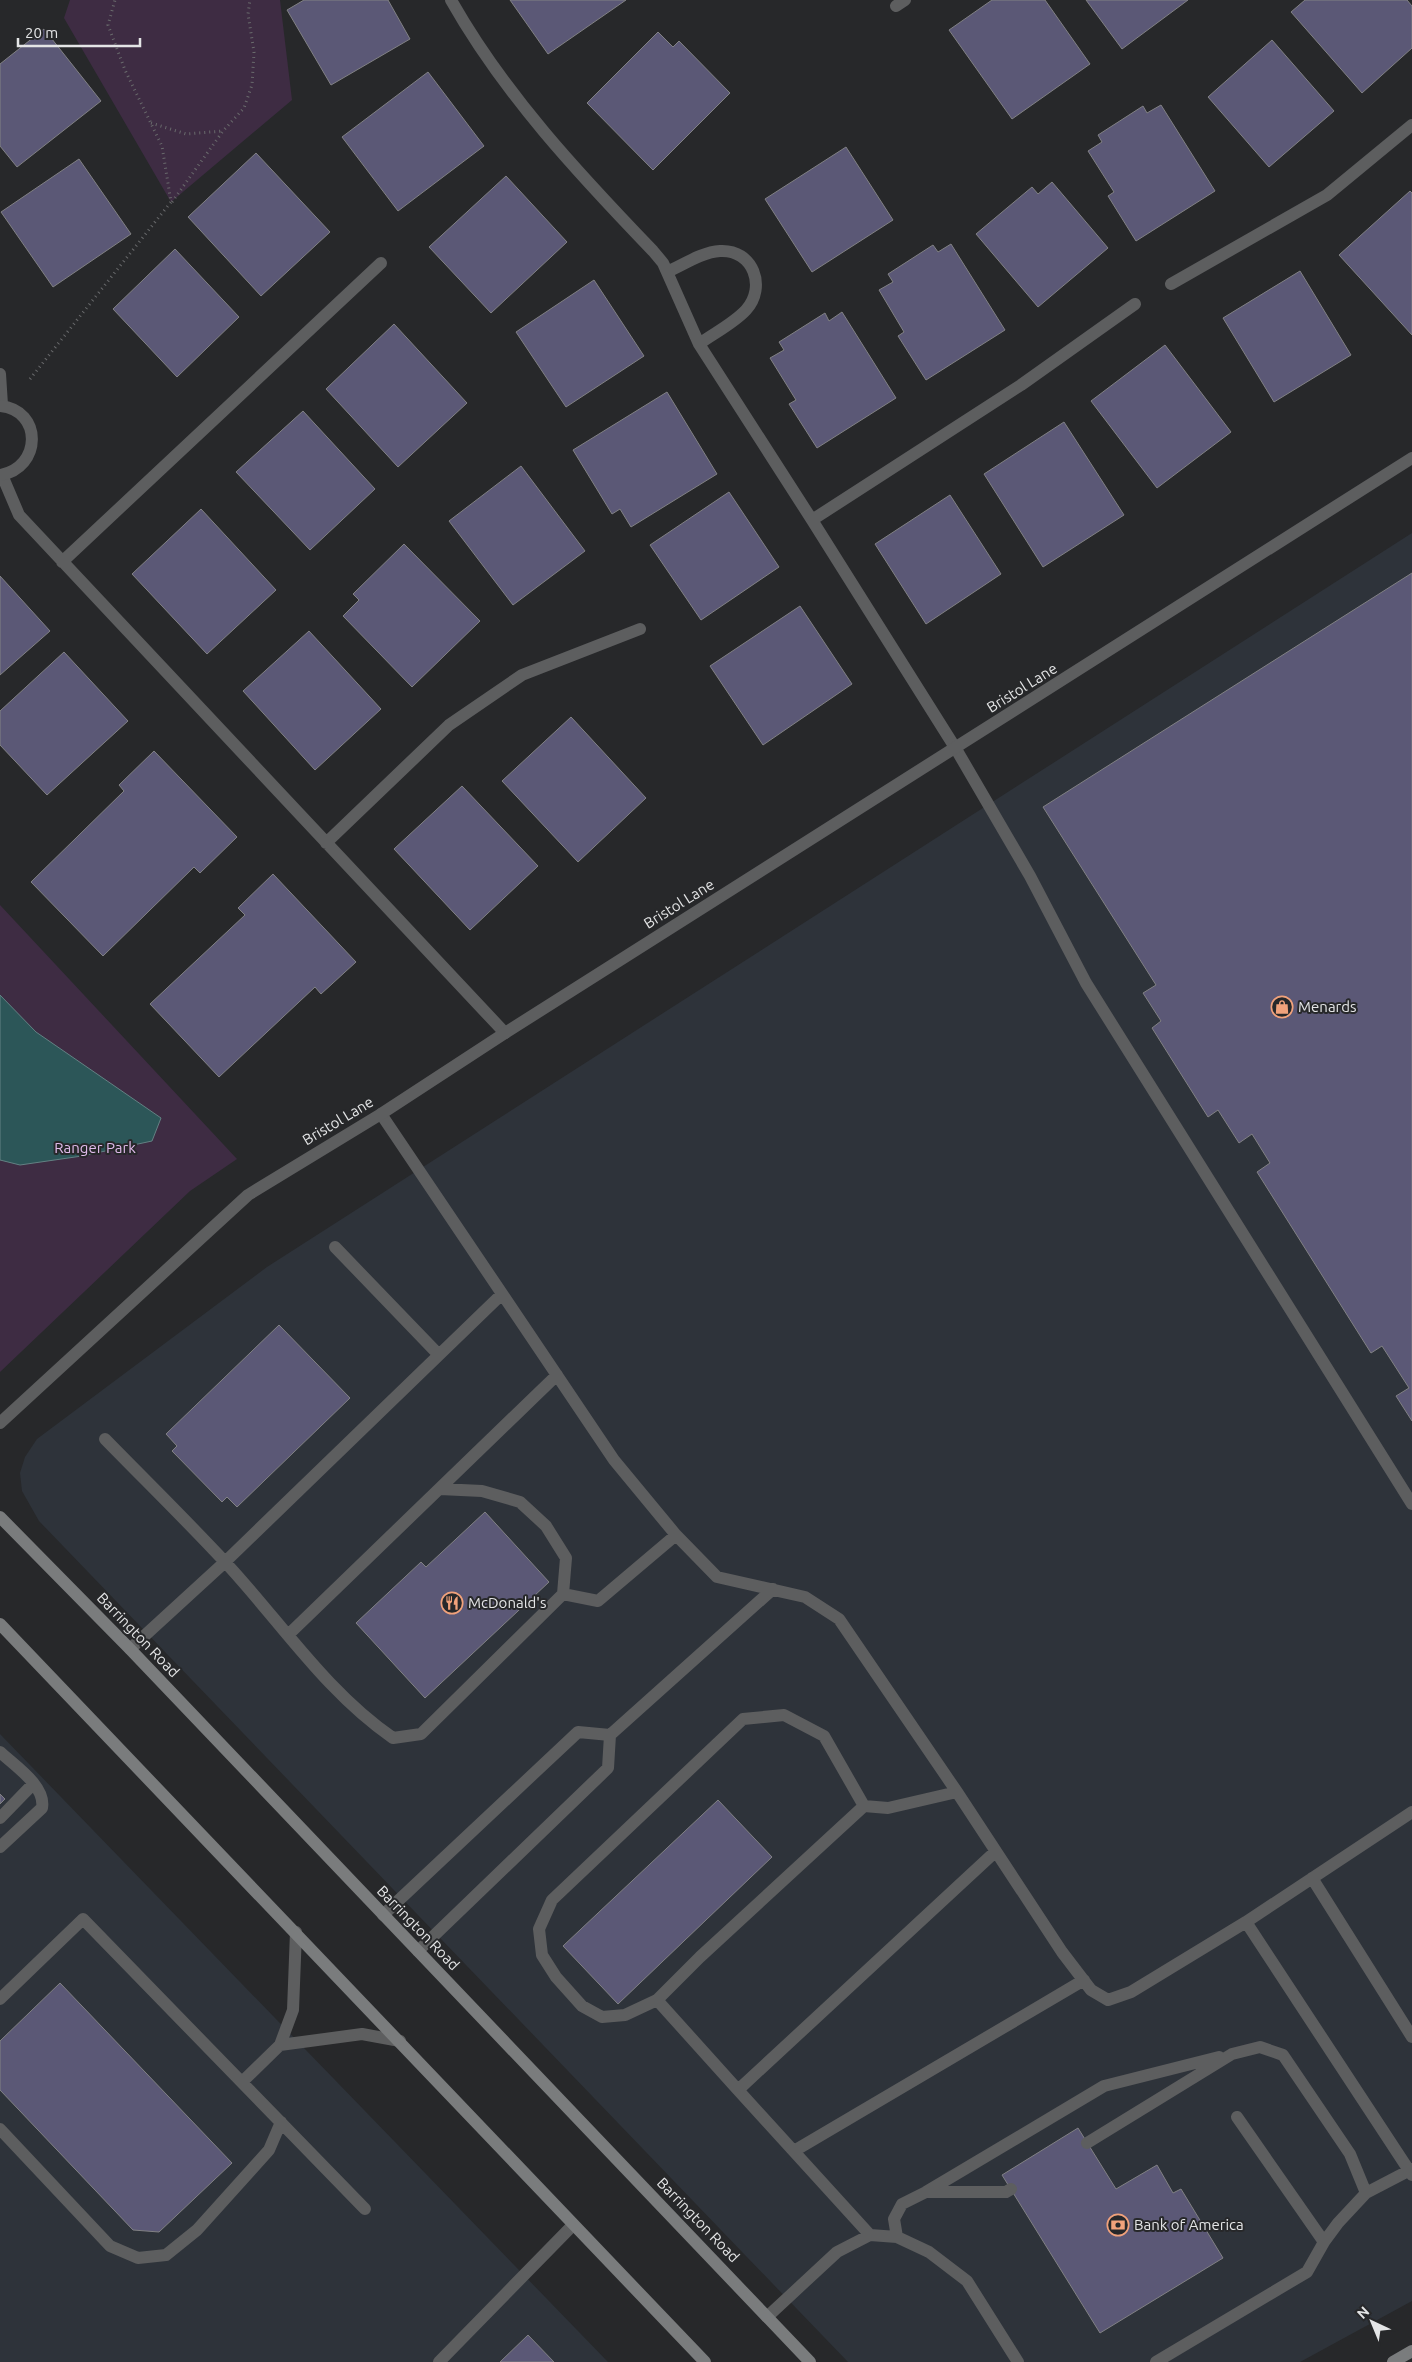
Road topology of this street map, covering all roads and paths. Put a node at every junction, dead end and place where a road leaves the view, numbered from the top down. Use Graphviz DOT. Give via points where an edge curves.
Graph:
graph roads {
  1 [pos="115,0"];
  2 [pos="250,0"];
  3 [pos="451,0"];
  4 [pos="150,122"];
  5 [pos="1412,126"];
  6 [pos="223,131"];
  7 [pos="171,202"];
  8 [pos="381,262"];
  9 [pos="667,272"];
  10 [pos="1171,284"];
  11 [pos="1135,304"];
  12 [pos="699,344"];
  13 [pos="0,374"];
  14 [pos="30,379"];
  15 [pos="1,405"];
  16 [pos="1412,458"];
  17 [pos="1,475"];
  18 [pos="812,520"];
  19 [pos="62,562"];
  20 [pos="640,629"];
  21 [pos="956,749"];
  22 [pos="326,843"];
  23 [pos="505,1033"];
  24 [pos="381,1114"];
  25 [pos="335,1247"];
  26 [pos="502,1294"];
  27 [pos="439,1355"];
  28 [pos="557,1375"];
  29 [pos="0,1423"];
  30 [pos="105,1439"];
  31 [pos="440,1489"];
  32 [pos="1412,1504"];
  33 [pos="0,1517"];
  34 [pos="676,1535"];
  35 [pos="225,1562"];
  36 [pos="773,1589"];
  37 [pos="563,1594"];
  38 [pos="0,1624"];
  39 [pos="288,1635"];
  40 [pos="130,1650"];
  41 [pos="610,1735"];
  42 [pos="0,1752"];
  43 [pos="33,1784"];
  44 [pos="957,1792"];
  45 [pos="864,1806"];
  46 [pos="1412,1812"];
  47 [pos="0,1818"];
  48 [pos="0,1847"];
  49 [pos="995,1852"];
  50 [pos="1312,1878"];
  51 [pos="384,1915"];
  52 [pos="1246,1922"];
  53 [pos="296,1932"];
  54 [pos="418,1951"];
  55 [pos="1084,1980"];
  56 [pos="0,2000"];
  57 [pos="657,2000"];
  58 [pos="1412,2037"];
  59 [pos="400,2041"];
  60 [pos="280,2045"];
  61 [pos="1232,2054"];
  62 [pos="242,2082"];
  63 [pos="738,2090"];
  64 [pos="1237,2118"];
  65 [pos="281,2122"];
  66 [pos="0,2130"];
  67 [pos="1088,2142"];
  68 [pos="794,2151"];
  69 [pos="1411,2171"];
  70 [pos="1011,2189"];
  71 [pos="926,2192"];
  72 [pos="1366,2193"];
  73 [pos="365,2209"];
  74 [pos="574,2225"];
  75 [pos="870,2235"];
  76 [pos="897,2237"];
  77 [pos="1324,2242"];
  78 [pos="767,2317"];
  79 [pos="1412,2351"];
  80 [pos="439,2362"];
  81 [pos="704,2362"];
  82 [pos="810,2362"];
  83 [pos="1018,2362"];
  84 [pos="1156,2362"];
  85 [pos="1393,2362"];
  1 -- 4 [label="path" via="108,25"];
  2 -- 6 [label="path" via="248,14 254,52 252,85 244,108"];
  3 -- 9 [label="street" via="545,133 575,170 654,251"];
  4 -- 6 [label="path" via="186,134"];
  4 -- 7 [label="path" via="162,146"];
  5 -- 10 [label="street" via="1327,195"];
  6 -- 7 [label="path"];
  7 -- 14 [label="path"];
  8 -- 19 [label="street"];
  9 -- 12 [label="street"];
  9 -- 12 [label="street" via="712,252 722,251 740,257 754,270 757,289 747,309"];
  11 -- 18 [label="street" via="1021,385"];
  12 -- 18 [label="street"];
  13 -- 15 [label="street"];
  15 -- 17 [label="street" via="16,410 26,420 32,433 32,447 26,460 15,470"];
  16 -- 21 [label="street, Bristol Lane"];
  17 -- 19 [label="street" via="19,515"];
  18 -- 21 [label="street"];
  19 -- 22 [label="street"];
  20 -- 22 [label="street" via="522,675 449,725"];
  21 -- 23 [label="street, Bristol Lane"];
  21 -- 32 [label="street" via="1030,876 1086,983"];
  22 -- 23 [label="street"];
  23 -- 24 [label="street, Bristol Lane"];
  24 -- 26 [label="street"];
  24 -- 29 [label="street, Bristol Lane" via="248,1195"];
  25 -- 27 [label="street"];
  26 -- 27 [label="street"];
  26 -- 28 [label="street"];
  27 -- 35 [label="street"];
  28 -- 31 [label="street"];
  28 -- 34 [label="street" via="614,1460"];
  30 -- 35 [label="street"];
  31 -- 37 [label="street" via="482,1491 520,1502 546,1526 566,1558"];
  31 -- 39 [label="street"];
  33 -- 40 [label="main road, Barrington Road"];
  34 -- 36 [label="street" via="717,1577"];
  34 -- 37 [label="street" via="598,1601"];
  35 -- 39 [label="street"];
  35 -- 40 [label="street"];
  36 -- 41 [label="street"];
  36 -- 44 [label="street" via="805,1597 839,1619"];
  37 -- 39 [label="street" via="421,1734 393,1738 368,1720 320,1673"];
  38 -- 53 [label="main road"];
  40 -- 51 [label="main road, Barrington Road"];
  41 -- 51 [label="street" via="578,1732"];
  41 -- 54 [label="street" via="608,1768"];
  42 -- 43 [label="street"];
  43 -- 47 [label="street"];
  43 -- 48 [label="street" via="42,1794 42,1808"];
  44 -- 45 [label="street" via="888,1808"];
  44 -- 49 [label="street"];
  45 -- 57 [label="street"];
  45 -- 57 [label="street" via="824,1736 784,1715 743,1719 552,1900 539,1929 542,1954 556,1977 582,2006 602,2017 624,2015"];
  46 -- 50 [label="street"];
  49 -- 55 [label="street"];
  49 -- 63 [label="street"];
  50 -- 52 [label="street"];
  50 -- 58 [label="street"];
  51 -- 54 [label="main road, Barrington Road"];
  52 -- 55 [label="street" via="1131,1992 1108,2000 1091,1990"];
  52 -- 69 [label="street"];
  53 -- 59 [label="main road"];
  53 -- 60 [label="street" via="293,2010"];
  54 -- 78 [label="main road, Barrington Road"];
  55 -- 68 [label="street"];
  56 -- 62 [label="street" via="83,1919"];
  57 -- 63 [label="street"];
  59 -- 60 [label="street" via="362,2034"];
  59 -- 74 [label="main road"];
  60 -- 62 [label="street"];
  61 -- 67 [label="street"];
  61 -- 71 [label="street" via="1104,2086"];
  61 -- 72 [label="street" via="1260,2047 1283,2055 1350,2154"];
  62 -- 65 [label="street"];
  63 -- 68 [label="street"];
  64 -- 77 [label="street"];
  65 -- 66 [label="street" via="269,2150 197,2230 166,2255 138,2258 110,2246"];
  65 -- 73 [label="street"];
  68 -- 75 [label="street"];
  69 -- 72 [label="street"];
  70 -- 71 [label="street" via="1006,2192"];
  71 -- 76 [label="street" via="902,2204 894,2219"];
  72 -- 77 [label="street"];
  74 -- 80 [label="street"];
  74 -- 81 [label="main road"];
  75 -- 76 [label="street"];
  75 -- 78 [label="street" via="837,2252"];
  76 -- 83 [label="street" via="929,2252 967,2281"];
  77 -- 84 [label="street" via="1307,2272"];
  78 -- 82 [label="main road, Barrington Road"];
  79 -- 85 [label="main road"];
}
